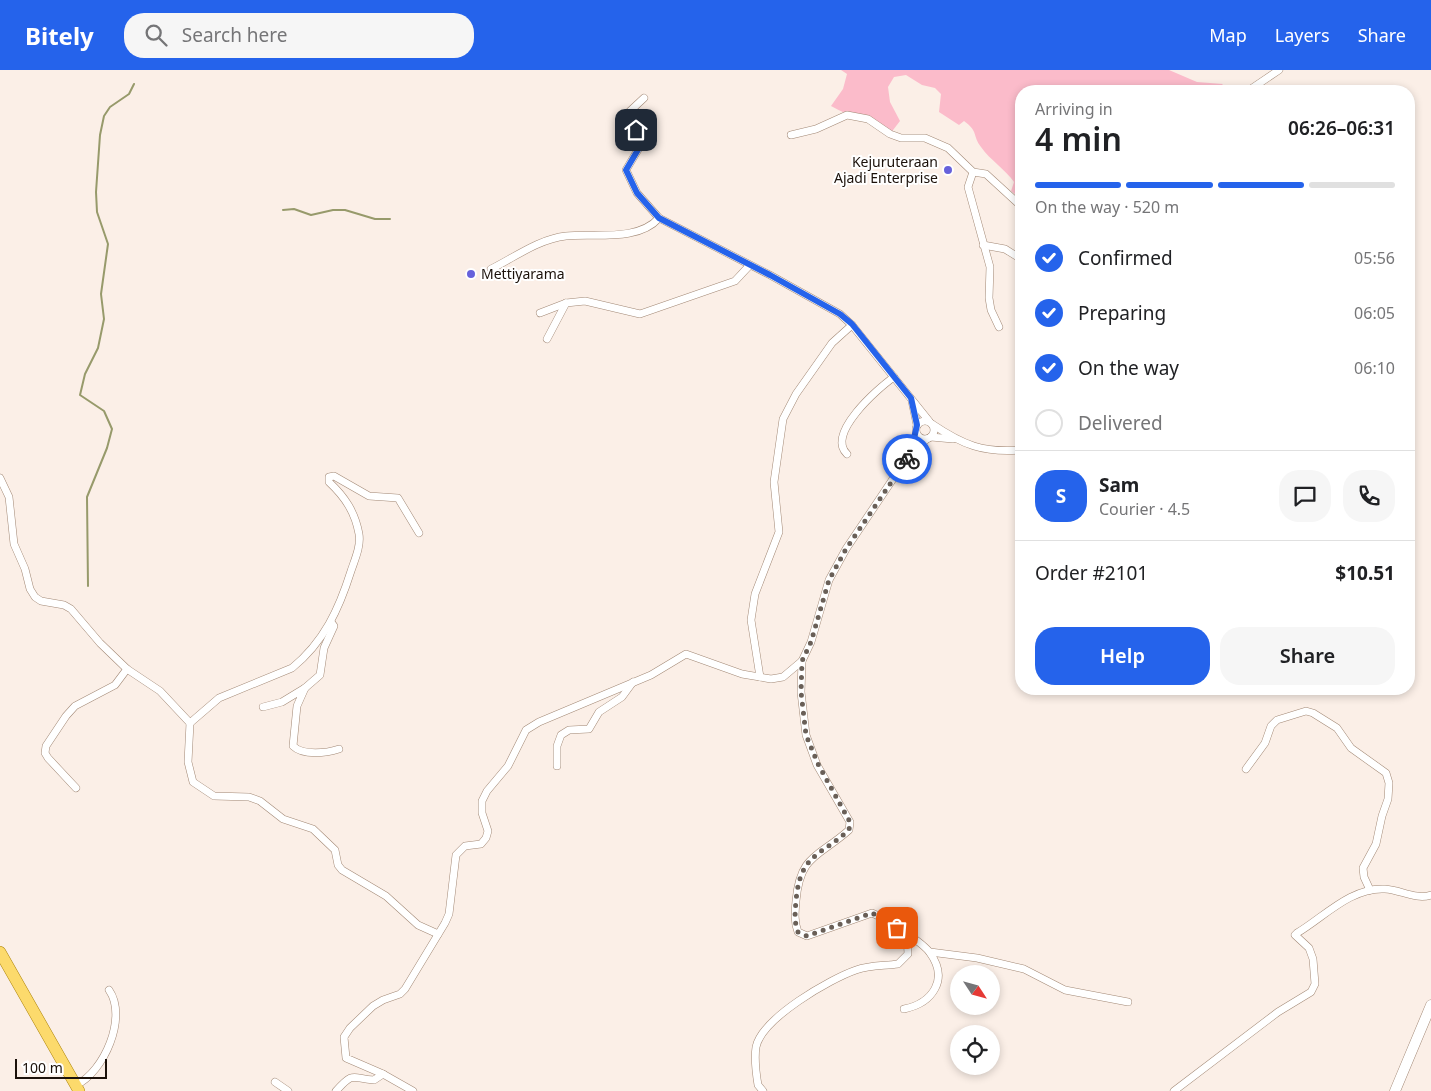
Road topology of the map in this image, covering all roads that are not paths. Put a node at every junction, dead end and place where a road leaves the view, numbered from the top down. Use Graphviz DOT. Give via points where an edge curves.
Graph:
graph roads {
  1 [pos="1279,70"];
  2 [pos="1257,85"];
  3 [pos="644,98"];
  4 [pos="791,135"];
  5 [pos="973,172"];
  6 [pos="1015,201"];
  7 [pos="659,218"];
  8 [pos="983,245"];
  9 [pos="1015,255"];
  10 [pos="749,266"];
  11 [pos="491,269"];
  12 [pos="566,303"];
  13 [pos="540,313"];
  14 [pos="852,324"];
  15 [pos="999,327"];
  16 [pos="547,340"];
  17 [pos="894,377"];
  18 [pos="911,398"];
  19 [pos="931,423"];
  20 [pos="916,428"];
  21 [pos="929,438"];
  22 [pos="954,439"];
  23 [pos="1015,450"];
  24 [pos="911,452"];
  25 [pos="847,454"];
  26 [pos="0,478"];
  27 [pos="419,533"];
  28 [pos="331,622"];
  29 [pos="802,661"];
  30 [pos="127,669"];
  31 [pos="760,677"];
  32 [pos="633,682"];
  33 [pos="305,688"];
  34 [pos="263,707"];
  35 [pos="190,723"];
  36 [pos="339,749"];
  37 [pos="556,766"];
  38 [pos="1246,769"];
  39 [pos="76,788"];
  40 [pos="1370,890"];
  41 [pos="1431,895"];
  42 [pos="438,934"];
  43 [pos="907,935"];
  44 [pos="0,952"];
  45 [pos="930,952"];
  46 [pos="109,990"];
  47 [pos="1128,1002"];
  48 [pos="1431,1005"];
  49 [pos="904,1009"];
  50 [pos="383,1074"];
  51 [pos="275,1082"];
  52 [pos="78,1088"];
  53 [pos="288,1091"];
  54 [pos="336,1091"];
  55 [pos="413,1091"];
  56 [pos="763,1091"];
  57 [pos="1174,1091"];
  58 [pos="1395,1091"];
  1 -- 2 [label="street"];
  3 -- 7 [label="street" via="628,112 629,121 642,138 642,143 626,170 637,193"];
  4 -- 5 [label="street" via="816,129 846,115 868,119 901,138 925,138 948,148"];
  5 -- 6 [label="street" via="986,174"];
  5 -- 8 [label="street" via="968,187"];
  7 -- 10 [label="street"];
  7 -- 11 [label="street" via="632,233 565,236 547,240"];
  8 -- 9 [label="street" via="1005,249"];
  8 -- 15 [label="street" via="990,267 991,310"];
  10 -- 12 [label="street" via="734,281 640,314 585,301"];
  10 -- 14 [label="street" via="831,309"];
  12 -- 13 [label="street"];
  12 -- 16 [label="street"];
  14 -- 17 [label="street"];
  14 -- 31 [label="street" via="832,344 796,394 783,419 774,482 779,532 754,594 751,620"];
  17 -- 18 [label="street"];
  17 -- 25 [label="street" via="870,396 840,439"];
  18 -- 19 [label="street"];
  18 -- 20 [label="street"];
  19 -- 20 [label="street" via="922,421"];
  19 -- 21 [label="street" via="934,431"];
  19 -- 22 [label="street"];
  20 -- 21 [label="street" via="918,437"];
  20 -- 24 [label="street"];
  21 -- 22 [label="street"];
  21 -- 24 [label="street"];
  22 -- 23 [label="street" via="989,450"];
  24 -- 29 [label="street" via="829,580 811,642"];
  26 -- 30 [label="street" via="9,497 14,544 30,589 41,601 71,609"];
  27 -- 28 [label="street" via="398,498 368,496 329,476 329,482 349,504 359,536 358,552 340,607"];
  28 -- 33 [label="street" via="334,626 324,648 320,676"];
  28 -- 35 [label="street" via="292,668 219,698"];
  29 -- 31 [label="street" via="779,679"];
  29 -- 43 [label="street" via="801,692 806,735 850,822 849,830 815,854 800,876 796,927 798,932 807,936 872,913"];
  30 -- 35 [label="street" via="160,691"];
  30 -- 39 [label="street" via="115,685 76,706 46,746 48,758"];
  31 -- 32 [label="street" via="686,654"];
  32 -- 37 [label="street" via="622,697 599,712 589,729 569,730 561,735"];
  32 -- 42 [label="street" via="526,730 508,766 482,801 488,831 486,838 481,844 465,846 456,855 449,914"];
  33 -- 34 [label="street" via="282,702"];
  33 -- 36 [label="street" via="297,706 292,746 309,752"];
  35 -- 42 [label="street" via="188,762 193,782 199,788 214,796 254,799 282,819 313,829 332,846 342,870 386,896 418,925"];
  38 -- 40 [label="street" via="1277,720 1306,711 1337,728 1351,748 1386,773 1388,800 1376,844 1363,868"];
  40 -- 41 [label="street"];
  40 -- 57 [label="street" via="1338,904 1295,935 1309,948 1313,959 1315,984 1311,992 1278,1012"];
  42 -- 50 [label="street" via="405,989 373,1006 344,1037 346,1058"];
  43 -- 45 [label="street"];
  43 -- 56 [label="street" via="908,954 898,964 876,965 838,978 773,1020 756,1047 758,1085"];
  44 -- 52 [label="main road"];
  45 -- 47 [label="street" via="969,956 1024,969 1065,990"];
  45 -- 49 [label="street" via="940,973 936,991 921,1003"];
  46 -- 52 [label="street" via="118,1014 114,1033 94,1071"];
  48 -- 58 [label="street"];
  50 -- 54 [label="street" via="374,1080 353,1077"];
  50 -- 55 [label="street"];
  51 -- 53 [label="street"];
}
